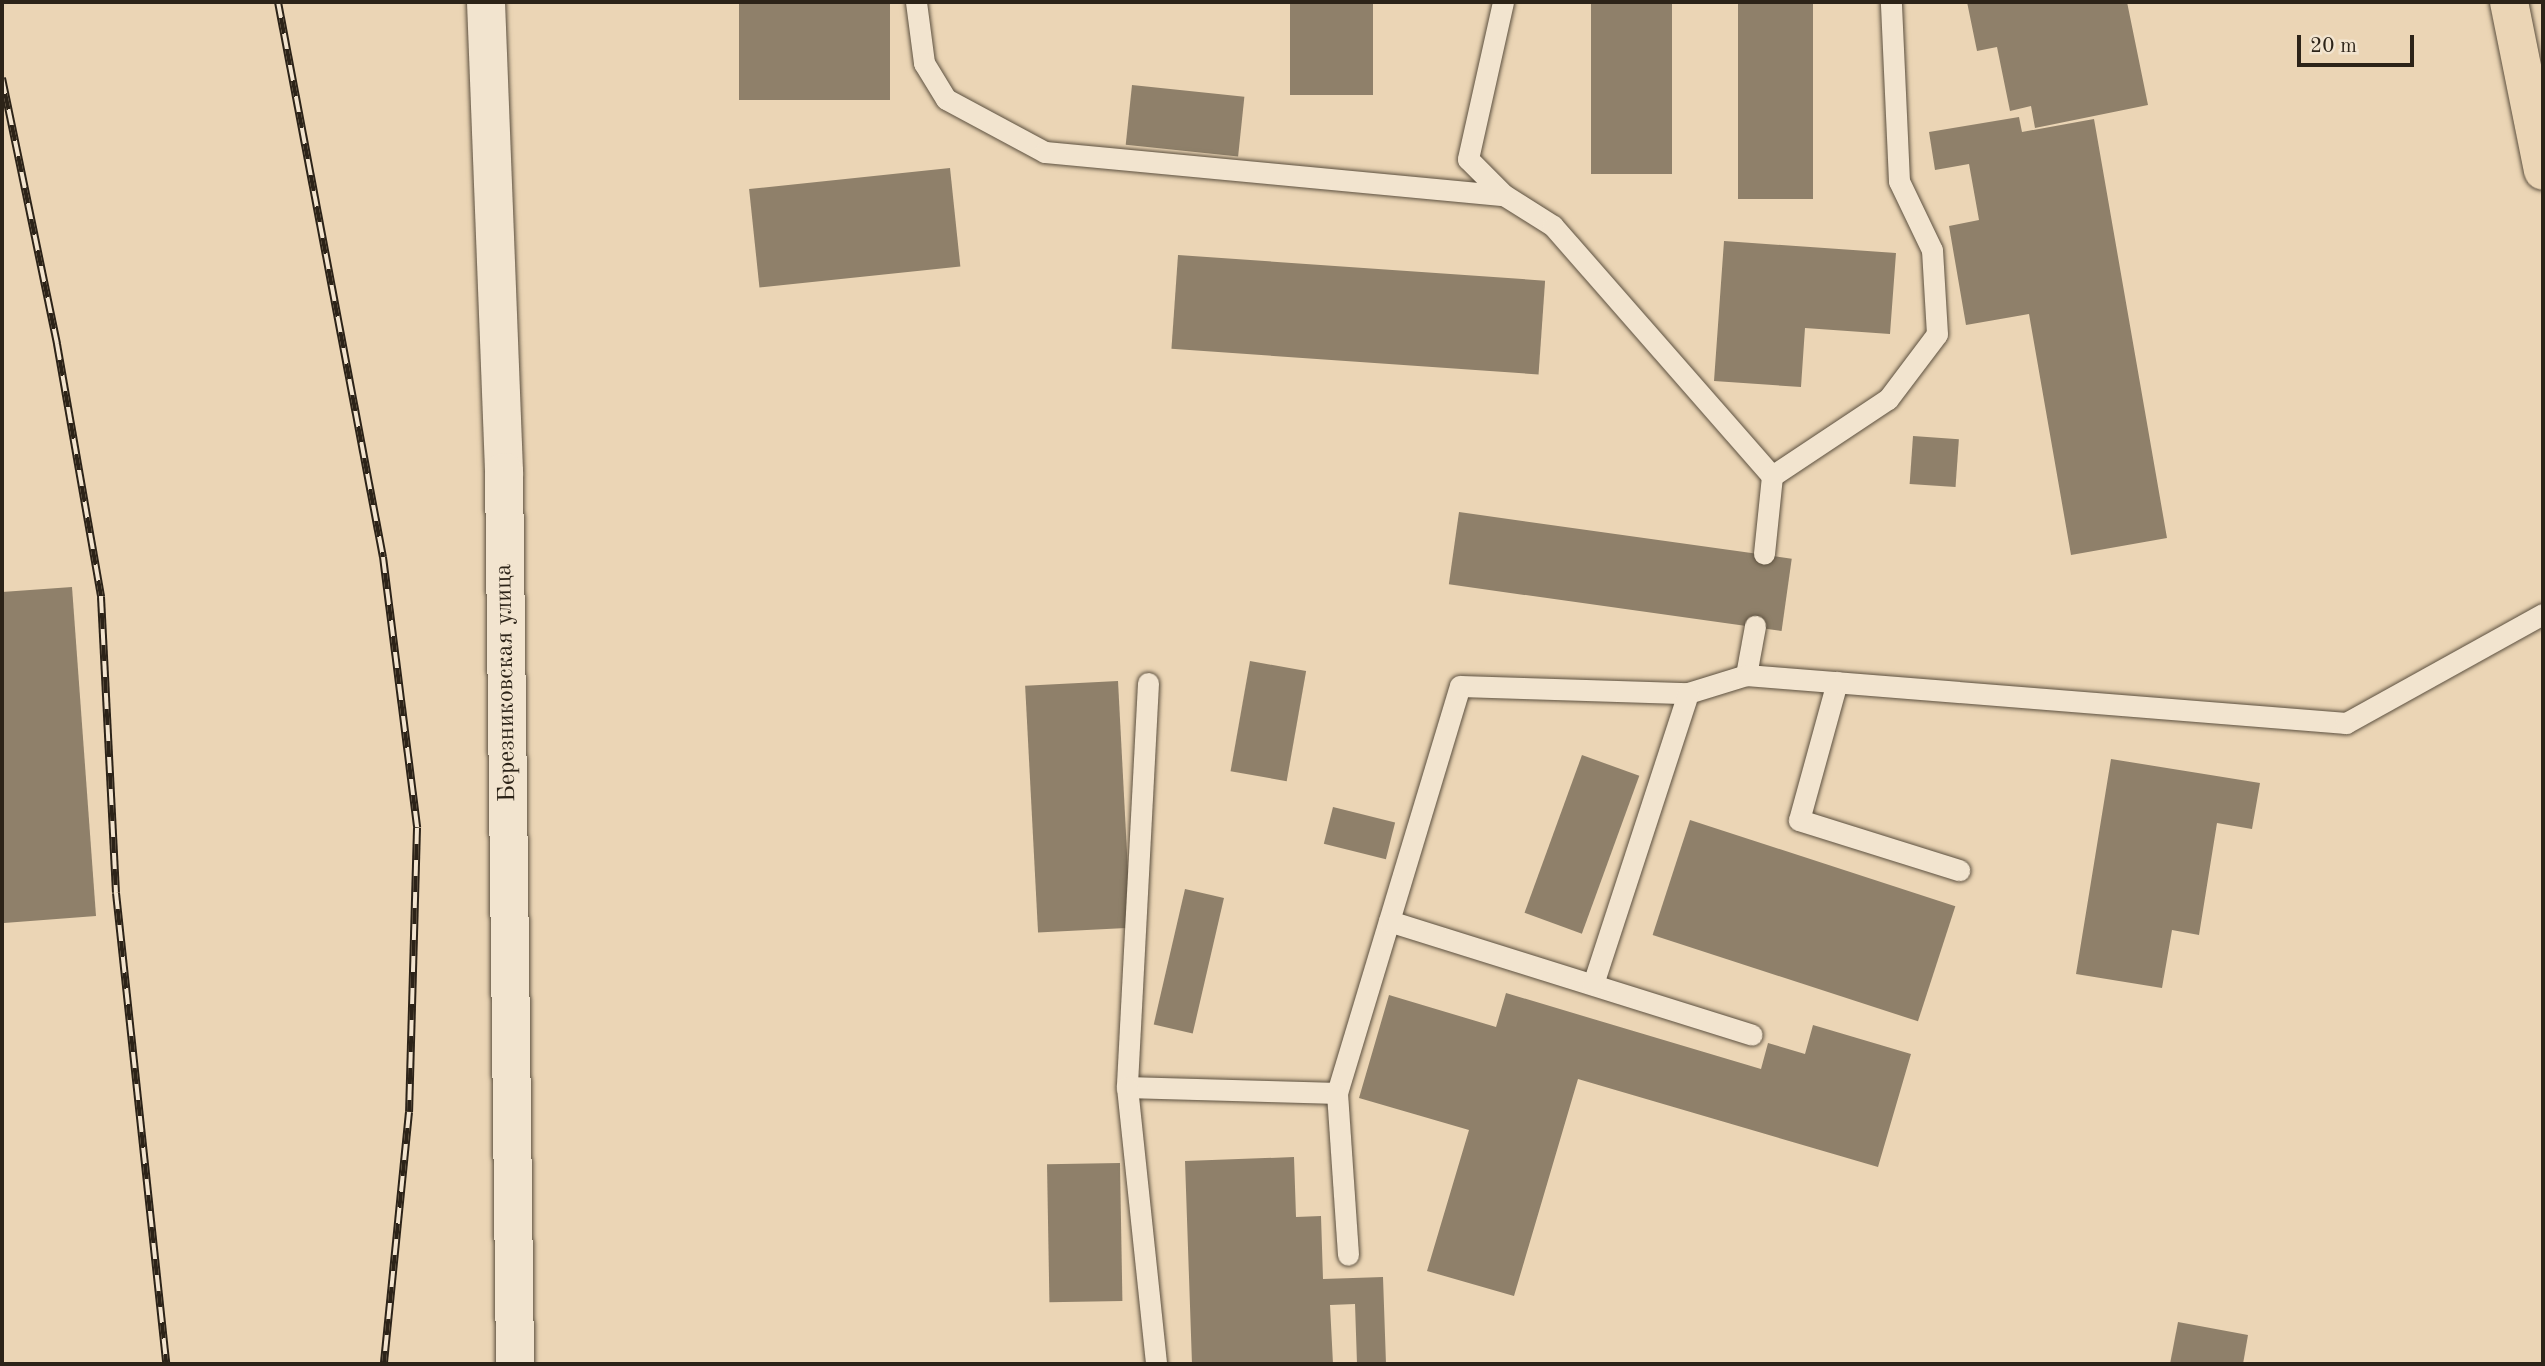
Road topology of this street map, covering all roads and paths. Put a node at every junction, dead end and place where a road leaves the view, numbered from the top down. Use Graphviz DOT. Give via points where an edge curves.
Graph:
graph roads {
  1 [pos="486,2"];
  2 [pos="916,2"];
  3 [pos="1503,2"];
  4 [pos="1891,2"];
  5 [pos="2508,2"];
  6 [pos="2543,171"];
  7 [pos="1504,195"];
  8 [pos="1772,476"];
  9 [pos="1764,554"];
  10 [pos="2543,614"];
  11 [pos="1755,626"];
  12 [pos="1746,675"];
  13 [pos="1837,682"];
  14 [pos="1148,683"];
  15 [pos="1688,693"];
  16 [pos="1959,870"];
  17 [pos="1389,921"];
  18 [pos="1593,984"];
  19 [pos="1752,1035"];
  20 [pos="1127,1087"];
  21 [pos="1337,1093"];
  22 [pos="1349,1255"];
  23 [pos="515,1364"];
  24 [pos="1156,1364"];
  1 -- 23 [label="street, Березниковская улица" via="504,472"];
  2 -- 7 [label="lane" via="924,63 946,99 1045,152"];
  3 -- 7 [label="lane" via="1468,159"];
  4 -- 8 [label="lane" via="1899,181 1931,250 1937,334 1888,399"];
  5 -- 6 [label="main road"];
  7 -- 8 [label="lane" via="1553,226"];
  8 -- 9 [label="lane"];
  10 -- 13 [label="lane" via="2346,723"];
  11 -- 12 [label="lane"];
  12 -- 13 [label="lane"];
  12 -- 15 [label="lane"];
  13 -- 16 [label="lane" via="1799,820"];
  14 -- 20 [label="lane"];
  15 -- 17 [label="lane" via="1460,686"];
  15 -- 18 [label="lane"];
  17 -- 18 [label="lane"];
  17 -- 21 [label="lane"];
  18 -- 19 [label="lane"];
  20 -- 21 [label="lane"];
  20 -- 24 [label="lane"];
  21 -- 22 [label="lane"];
}
